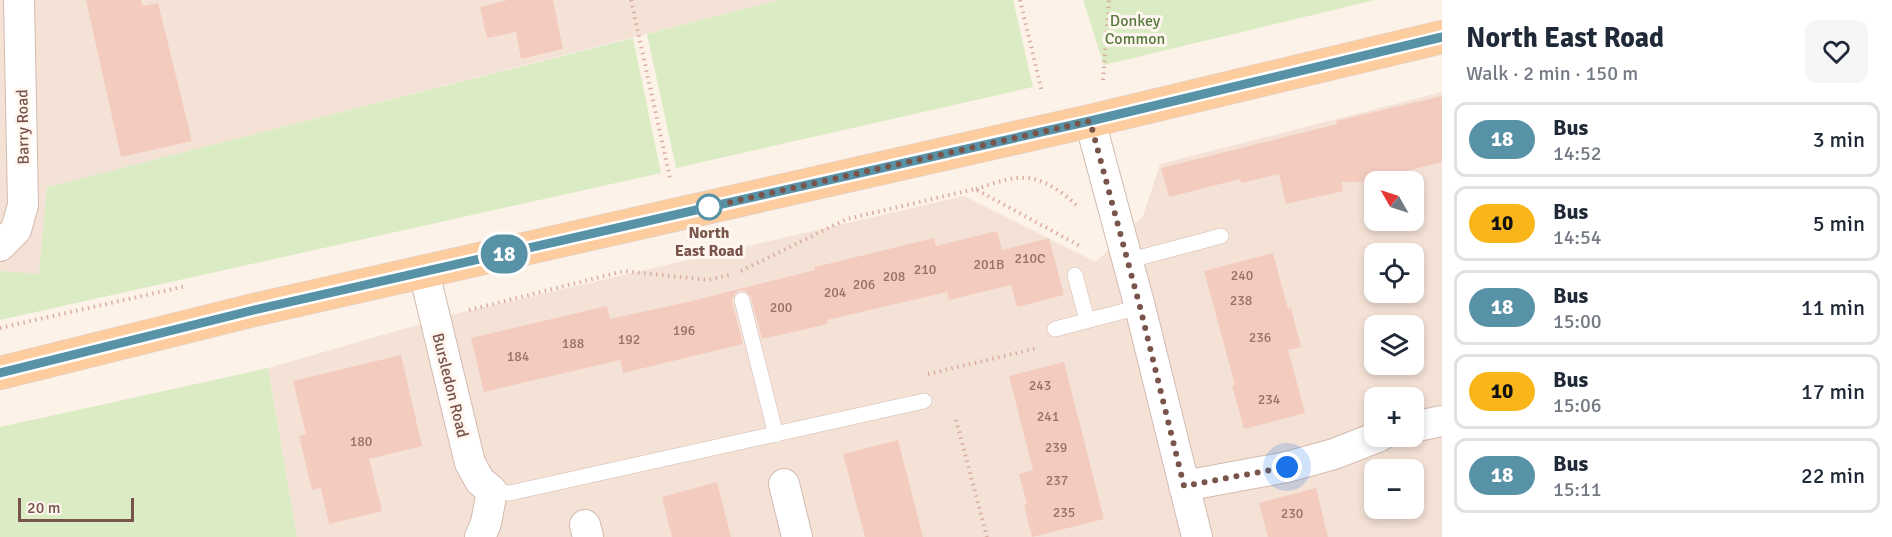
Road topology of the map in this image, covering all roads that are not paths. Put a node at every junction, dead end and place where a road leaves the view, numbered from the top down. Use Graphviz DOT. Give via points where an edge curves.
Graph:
graph roads {
  1 [pos="19,0"];
  2 [pos="1442,37"];
  3 [pos="1090,121"];
  4 [pos="1221,236"];
  5 [pos="0,246"];
  6 [pos="1127,261"];
  7 [pos="424,272"];
  8 [pos="1075,275"];
  9 [pos="742,300"];
  10 [pos="1140,307"];
  11 [pos="1087,320"];
  12 [pos="1055,328"];
  13 [pos="0,373"];
  14 [pos="924,401"];
  15 [pos="1442,421"];
  16 [pos="1424,425"];
  17 [pos="776,435"];
  18 [pos="1364,442"];
  19 [pos="784,484"];
  20 [pos="1184,486"];
  21 [pos="492,491"];
  22 [pos="1190,536"];
  23 [pos="480,537"];
  24 [pos="797,537"];
  1 -- 5 [label="street, Barry Road" via="23,205 16,230"];
  2 -- 3 [label="main road"];
  3 -- 6 [label="street"];
  3 -- 7 [label="main road"];
  4 -- 6 [label="lane"];
  6 -- 10 [label="street"];
  7 -- 13 [label="main road"];
  7 -- 21 [label="street, Bursledon Road" via="470,463 480,481"];
  8 -- 11 [label="lane"];
  9 -- 17 [label="lane"];
  10 -- 11 [label="lane"];
  10 -- 20 [label="street"];
  11 -- 12 [label="lane"];
  14 -- 17 [label="lane"];
  15 -- 16 [label="street"];
  17 -- 21 [label="lane" via="510,493"];
  18 -- 20 [label="street" via="1287,467"];
  19 -- 24 [label="street"];
  20 -- 22 [label="street"];
  21 -- 23 [label="street"];
}
